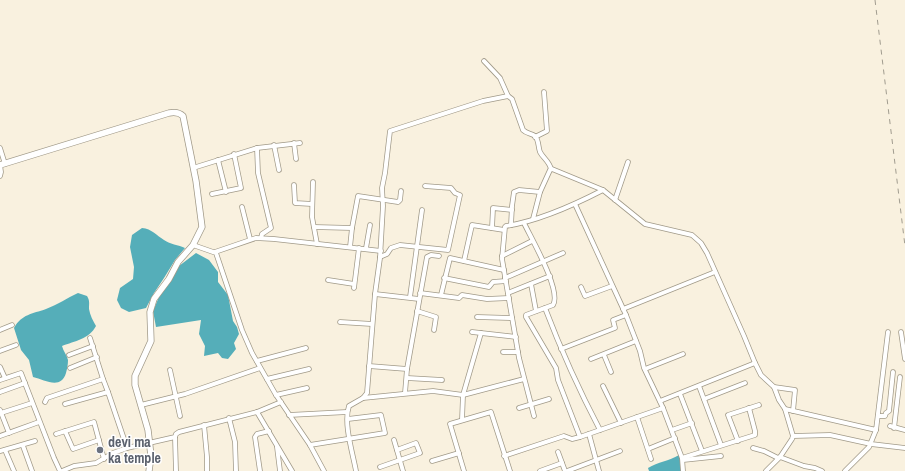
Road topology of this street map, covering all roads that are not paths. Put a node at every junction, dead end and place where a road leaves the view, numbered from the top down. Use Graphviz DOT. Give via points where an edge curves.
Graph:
graph roads {
  1 [pos="484,61"];
  2 [pos="544,92"];
  3 [pos="508,96"];
  4 [pos="535,137"];
  5 [pos="294,143"];
  6 [pos="300,143"];
  7 [pos="274,145"];
  8 [pos="0,148"];
  9 [pos="257,148"];
  10 [pos="234,154"];
  11 [pos="296,159"];
  12 [pos="218,160"];
  13 [pos="628,162"];
  14 [pos="2,165"];
  15 [pos="193,168"];
  16 [pos="550,169"];
  17 [pos="278,170"];
  18 [pos="0,176"];
  19 [pos="313,182"];
  20 [pos="294,185"];
  21 [pos="424,186"];
  22 [pos="603,190"];
  23 [pos="402,191"];
  24 [pos="226,192"];
  25 [pos="540,192"];
  26 [pos="212,194"];
  27 [pos="615,200"];
  28 [pos="383,201"];
  29 [pos="312,204"];
  30 [pos="575,204"];
  31 [pos="242,207"];
  32 [pos="422,210"];
  33 [pos="512,210"];
  34 [pos="533,219"];
  35 [pos="524,223"];
  36 [pos="370,225"];
  37 [pos="512,225"];
  38 [pos="314,226"];
  39 [pos="352,228"];
  40 [pos="492,228"];
  41 [pos="504,230"];
  42 [pos="261,238"];
  43 [pos="250,239"];
  44 [pos="532,241"];
  45 [pos="317,244"];
  46 [pos="192,246"];
  47 [pos="350,246"];
  48 [pos="418,247"];
  49 [pos="359,248"];
  50 [pos="366,248"];
  51 [pos="381,251"];
  52 [pos="215,252"];
  53 [pos="563,253"];
  54 [pos="439,256"];
  55 [pos="502,256"];
  56 [pos="380,257"];
  57 [pos="464,261"];
  58 [pos="542,261"];
  59 [pos="504,270"];
  60 [pos="715,272"];
  61 [pos="550,276"];
  62 [pos="444,278"];
  63 [pos="328,280"];
  64 [pos="506,280"];
  65 [pos="531,284"];
  66 [pos="612,286"];
  67 [pos="581,287"];
  68 [pos="420,293"];
  69 [pos="375,294"];
  70 [pos="441,295"];
  71 [pos="508,296"];
  72 [pos="410,297"];
  73 [pos="419,299"];
  74 [pos="545,308"];
  75 [pos="623,309"];
  76 [pos="417,311"];
  77 [pos="536,311"];
  78 [pos="626,315"];
  79 [pos="477,317"];
  80 [pos="512,318"];
  81 [pos="340,322"];
  82 [pos="372,324"];
  83 [pos="12,325"];
  84 [pos="0,330"];
  85 [pos="434,330"];
  86 [pos="472,332"];
  87 [pos="888,332"];
  88 [pos="901,332"];
  89 [pos="481,333"];
  90 [pos="516,337"];
  91 [pos="90,338"];
  92 [pos="636,341"];
  93 [pos="16,345"];
  94 [pos="93,346"];
  95 [pos="306,348"];
  96 [pos="561,349"];
  97 [pos="0,351"];
  98 [pos="503,352"];
  99 [pos="518,352"];
  100 [pos="604,354"];
  101 [pos="683,354"];
  102 [pos="69,355"];
  103 [pos="97,357"];
  104 [pos="591,359"];
  105 [pos="905,359"];
  106 [pos="256,361"];
  107 [pos="754,363"];
  108 [pos="369,366"];
  109 [pos="0,367"];
  110 [pos="70,368"];
  111 [pos="260,368"];
  112 [pos="310,369"];
  113 [pos="407,369"];
  114 [pos="645,369"];
  115 [pos="170,370"];
  116 [pos="611,372"];
  117 [pos="893,372"];
  118 [pos="900,377"];
  119 [pos="407,378"];
  120 [pos="524,378"];
  121 [pos="2,379"];
  122 [pos="103,379"];
  123 [pos="267,379"];
  124 [pos="442,380"];
  125 [pos="25,383"];
  126 [pos="745,383"];
  127 [pos="603,386"];
  128 [pos="699,386"];
  129 [pos="774,387"];
  130 [pos="307,388"];
  131 [pos="0,392"];
  132 [pos="108,392"];
  133 [pos="405,393"];
  134 [pos="680,394"];
  135 [pos="276,395"];
  136 [pos="463,395"];
  137 [pos="176,396"];
  138 [pos="363,398"];
  139 [pos="549,399"];
  140 [pos="704,399"];
  141 [pos="660,401"];
  142 [pos="45,402"];
  143 [pos="281,402"];
  144 [pos="32,403"];
  145 [pos="65,404"];
  146 [pos="530,404"];
  147 [pos="141,405"];
  148 [pos="760,405"];
  149 [pos="519,408"];
  150 [pos="663,408"];
  151 [pos="749,408"];
  152 [pos="785,409"];
  153 [pos="793,411"];
  154 [pos="1,412"];
  155 [pos="257,412"];
  156 [pos="347,412"];
  157 [pos="289,415"];
  158 [pos="180,416"];
  159 [pos="534,416"];
  160 [pos="878,416"];
  161 [pos="637,417"];
  162 [pos="229,418"];
  163 [pos="348,420"];
  164 [pos="462,420"];
  165 [pos="2,422"];
  166 [pos="39,422"];
  167 [pos="621,423"];
  168 [pos="692,423"];
  169 [pos="204,425"];
  170 [pos="600,430"];
  171 [pos="672,430"];
  172 [pos="876,430"];
  173 [pos="905,430"];
  174 [pos="65,431"];
  175 [pos="269,431"];
  176 [pos="9,433"];
  177 [pos="56,434"];
  178 [pos="589,434"];
  179 [pos="0,436"];
  180 [pos="793,436"];
  181 [pos="176,437"];
  182 [pos="580,437"];
  183 [pos="675,438"];
  184 [pos="349,439"];
  185 [pos="99,440"];
  186 [pos="394,440"];
  187 [pos="35,441"];
  188 [pos="738,441"];
  189 [pos="150,444"];
  190 [pos="871,444"];
  191 [pos="277,445"];
  192 [pos="310,445"];
  193 [pos="721,445"];
  194 [pos="23,446"];
  195 [pos="127,448"];
  196 [pos="753,448"];
  197 [pos="905,448"];
  198 [pos="648,449"];
  199 [pos="397,450"];
  200 [pos="2,451"];
  201 [pos="620,451"];
  202 [pos="702,451"];
  203 [pos="558,452"];
  204 [pos="459,453"];
  205 [pos="504,456"];
  206 [pos="721,456"];
  207 [pos="779,457"];
  208 [pos="104,459"];
  209 [pos="651,459"];
  210 [pos="683,459"];
  211 [pos="400,460"];
  212 [pos="432,461"];
  213 [pos="596,461"];
  214 [pos="562,463"];
  215 [pos="380,467"];
  216 [pos="323,470"];
  217 [pos="14,471"];
  218 [pos="32,471"];
  219 [pos="61,471"];
  220 [pos="149,471"];
  221 [pos="176,471"];
  222 [pos="207,471"];
  223 [pos="236,471"];
  224 [pos="260,471"];
  225 [pos="280,471"];
  226 [pos="292,471"];
  227 [pos="317,471"];
  228 [pos="356,471"];
  229 [pos="403,471"];
  230 [pos="464,471"];
  231 [pos="510,471"];
  232 [pos="540,471"];
  233 [pos="566,471"];
  234 [pos="599,471"];
  235 [pos="683,471"];
  236 [pos="766,471"];
  237 [pos="822,471"];
  238 [pos="845,471"];
  1 -- 3 [label="street" via="500,78"];
  2 -- 4 [label="street" via="547,131"];
  3 -- 4 [label="street" via="512,99 525,133"];
  3 -- 28 [label="street" via="482,101 390,131 382,188"];
  4 -- 16 [label="street"];
  5 -- 6 [label="street"];
  5 -- 7 [label="street"];
  5 -- 11 [label="street"];
  7 -- 9 [label="street"];
  7 -- 17 [label="street"];
  8 -- 14 [label="street"];
  9 -- 10 [label="street"];
  9 -- 42 [label="street" via="258,173 271,228 262,234"];
  10 -- 12 [label="street"];
  10 -- 24 [label="street" via="241,187"];
  12 -- 15 [label="street"];
  12 -- 24 [label="street"];
  13 -- 27 [label="street"];
  14 -- 15 [label="street" via="176,112 184,120"];
  14 -- 18 [label="street"];
  15 -- 46 [label="street" via="202,224"];
  16 -- 22 [label="street"];
  16 -- 25 [label="street"];
  19 -- 29 [label="street"];
  20 -- 29 [label="street" via="295,203"];
  21 -- 48 [label="street" via="452,188 460,198 448,250"];
  22 -- 27 [label="street"];
  22 -- 30 [label="street"];
  23 -- 28 [label="street" via="399,202"];
  24 -- 26 [label="street"];
  25 -- 33 [label="street" via="514,192"];
  25 -- 34 [label="street"];
  27 -- 60 [label="street" via="645,224 697,238"];
  28 -- 39 [label="street" via="358,196"];
  28 -- 51 [label="street"];
  29 -- 38 [label="street"];
  30 -- 34 [label="street"];
  30 -- 66 [label="street"];
  31 -- 43 [label="street"];
  32 -- 48 [label="street"];
  33 -- 37 [label="street"];
  33 -- 40 [label="street" via="493,208"];
  34 -- 35 [label="street"];
  35 -- 37 [label="street"];
  35 -- 44 [label="street"];
  36 -- 50 [label="street"];
  37 -- 41 [label="street" via="505,226"];
  38 -- 39 [label="street"];
  38 -- 45 [label="street"];
  39 -- 47 [label="street"];
  40 -- 41 [label="street"];
  40 -- 57 [label="street" via="472,226"];
  41 -- 55 [label="street"];
  42 -- 43 [label="street"];
  42 -- 45 [label="street"];
  43 -- 52 [label="street"];
  44 -- 55 [label="street"];
  44 -- 58 [label="street"];
  45 -- 47 [label="street"];
  46 -- 52 [label="street"];
  46 -- 147 [label="street" via="178,262 154,299 150,312 151,341 135,376 135,386"];
  47 -- 49 [label="street"];
  48 -- 56 [label="street" via="396,246"];
  48 -- 72 [label="street"];
  49 -- 50 [label="street"];
  49 -- 63 [label="street" via="354,286"];
  50 -- 51 [label="street"];
  51 -- 56 [label="street"];
  52 -- 106 [label="street" via="242,330"];
  53 -- 58 [label="street"];
  54 -- 68 [label="street" via="427,256"];
  55 -- 59 [label="street"];
  56 -- 69 [label="street"];
  57 -- 59 [label="street"];
  57 -- 62 [label="street" via="449,258"];
  58 -- 61 [label="street"];
  58 -- 64 [label="street"];
  59 -- 64 [label="street"];
  60 -- 75 [label="street"];
  60 -- 107 [label="street"];
  61 -- 65 [label="street"];
  61 -- 74 [label="street" via="556,299 553,305"];
  62 -- 64 [label="street" via="489,287 492,283"];
  62 -- 70 [label="street"];
  64 -- 71 [label="street"];
  65 -- 71 [label="street"];
  65 -- 77 [label="street"];
  66 -- 67 [label="street" via="585,296"];
  66 -- 75 [label="street"];
  68 -- 70 [label="street"];
  68 -- 73 [label="street"];
  69 -- 72 [label="street"];
  69 -- 82 [label="street"];
  70 -- 71 [label="street" via="487,299"];
  71 -- 80 [label="street"];
  72 -- 73 [label="street"];
  73 -- 76 [label="street"];
  74 -- 77 [label="street"];
  74 -- 96 [label="street"];
  75 -- 78 [label="street"];
  76 -- 85 [label="street" via="436,316"];
  76 -- 113 [label="street"];
  77 -- 182 [label="street" via="526,317 556,368 558,380"];
  78 -- 92 [label="street"];
  78 -- 96 [label="street" via="614,320 615,328"];
  79 -- 80 [label="street"];
  80 -- 90 [label="street"];
  81 -- 82 [label="street"];
  82 -- 108 [label="street"];
  83 -- 84 [label="street"];
  86 -- 89 [label="street"];
  87 -- 160 [label="street"];
  88 -- 105 [label="street"];
  89 -- 90 [label="street"];
  89 -- 136 [label="street"];
  90 -- 99 [label="street"];
  91 -- 94 [label="street"];
  92 -- 100 [label="street"];
  92 -- 114 [label="street"];
  93 -- 97 [label="street"];
  94 -- 102 [label="street"];
  94 -- 103 [label="street"];
  95 -- 106 [label="street"];
  96 -- 170 [label="street"];
  98 -- 99 [label="street"];
  99 -- 120 [label="street"];
  100 -- 104 [label="street"];
  100 -- 116 [label="street"];
  101 -- 114 [label="street"];
  103 -- 110 [label="street"];
  103 -- 122 [label="street"];
  106 -- 111 [label="street"];
  107 -- 128 [label="street"];
  107 -- 129 [label="street" via="761,375"];
  108 -- 113 [label="street"];
  108 -- 138 [label="street" via="367,393"];
  109 -- 121 [label="street"];
  111 -- 123 [label="street"];
  111 -- 137 [label="street"];
  112 -- 123 [label="street"];
  113 -- 119 [label="street"];
  114 -- 141 [label="street"];
  115 -- 137 [label="street"];
  117 -- 160 [label="street" via="889,411 886,416"];
  118 -- 173 [label="street" via="892,427"];
  119 -- 124 [label="street"];
  119 -- 133 [label="street"];
  120 -- 136 [label="street"];
  120 -- 146 [label="street"];
  121 -- 125 [label="street" via="20,373"];
  122 -- 132 [label="street"];
  122 -- 142 [label="street" via="47,398"];
  123 -- 135 [label="street"];
  125 -- 131 [label="street"];
  125 -- 144 [label="street"];
  126 -- 140 [label="street"];
  127 -- 167 [label="street"];
  128 -- 134 [label="street"];
  128 -- 140 [label="street"];
  129 -- 152 [label="street"];
  129 -- 153 [label="street" via="795,390"];
  130 -- 135 [label="street"];
  132 -- 145 [label="street"];
  132 -- 195 [label="street"];
  133 -- 136 [label="street" via="440,391"];
  133 -- 138 [label="street"];
  134 -- 141 [label="street"];
  134 -- 168 [label="street"];
  135 -- 143 [label="street"];
  136 -- 164 [label="street"];
  137 -- 147 [label="street"];
  137 -- 158 [label="street"];
  138 -- 156 [label="street" via="351,404"];
  139 -- 146 [label="street"];
  140 -- 193 [label="street"];
  141 -- 150 [label="street"];
  143 -- 155 [label="street"];
  143 -- 157 [label="street"];
  144 -- 154 [label="street"];
  144 -- 166 [label="street"];
  146 -- 149 [label="street"];
  146 -- 159 [label="street"];
  147 -- 189 [label="street"];
  148 -- 151 [label="street"];
  150 -- 161 [label="street"];
  150 -- 171 [label="street"];
  151 -- 188 [label="street" via="755,435"];
  151 -- 188 [label="street" via="728,415"];
  152 -- 153 [label="street"];
  152 -- 180 [label="street"];
  153 -- 172 [label="street"];
  154 -- 165 [label="street"];
  155 -- 162 [label="street"];
  155 -- 175 [label="street"];
  156 -- 157 [label="street"];
  156 -- 163 [label="street"];
  157 -- 192 [label="street"];
  160 -- 172 [label="street"];
  161 -- 167 [label="street"];
  161 -- 198 [label="street"];
  162 -- 169 [label="street"];
  162 -- 223 [label="street" via="235,442"];
  163 -- 184 [label="street"];
  163 -- 184 [label="street" via="381,415 386,432"];
  164 -- 204 [label="street" via="450,425"];
  164 -- 205 [label="street" via="491,412"];
  165 -- 176 [label="street"];
  166 -- 176 [label="street"];
  166 -- 219 [label="street"];
  167 -- 170 [label="street"];
  168 -- 171 [label="street"];
  168 -- 202 [label="street"];
  169 -- 181 [label="street" via="179,432"];
  169 -- 222 [label="street"];
  170 -- 178 [label="street"];
  171 -- 183 [label="street"];
  172 -- 190 [label="street"];
  174 -- 177 [label="street"];
  174 -- 185 [label="street" via="73,449"];
  174 -- 185 [label="street" via="94,422"];
  175 -- 191 [label="street"];
  175 -- 224 [label="street" via="255,437"];
  176 -- 179 [label="street"];
  178 -- 182 [label="street"];
  178 -- 213 [label="street"];
  180 -- 190 [label="street" via="830,435"];
  180 -- 207 [label="street"];
  181 -- 189 [label="street"];
  181 -- 221 [label="street"];
  182 -- 205 [label="street" via="572,439 564,436"];
  183 -- 198 [label="street"];
  183 -- 210 [label="street"];
  184 -- 192 [label="street"];
  184 -- 228 [label="street"];
  185 -- 208 [label="street"];
  186 -- 199 [label="street"];
  187 -- 194 [label="street"];
  188 -- 193 [label="street"];
  189 -- 195 [label="street"];
  189 -- 220 [label="street"];
  190 -- 197 [label="street"];
  190 -- 238 [label="street"];
  191 -- 225 [label="street"];
  191 -- 226 [label="street"];
  192 -- 216 [label="street"];
  193 -- 202 [label="street"];
  194 -- 200 [label="street"];
  194 -- 218 [label="street"];
  195 -- 208 [label="street"];
  196 -- 207 [label="street"];
  198 -- 209 [label="street"];
  199 -- 211 [label="street"];
  199 -- 211 [label="street" via="416,443 420,452"];
  200 -- 217 [label="street"];
  201 -- 213 [label="street"];
  202 -- 210 [label="street"];
  203 -- 214 [label="street"];
  204 -- 212 [label="street"];
  204 -- 230 [label="street"];
  205 -- 231 [label="street"];
  206 -- 210 [label="street"];
  207 -- 236 [label="street"];
  207 -- 237 [label="street"];
  208 -- 219 [label="street"];
  210 -- 235 [label="street"];
  211 -- 215 [label="street"];
  211 -- 229 [label="street"];
  213 -- 233 [label="street"];
  213 -- 234 [label="street"];
  214 -- 232 [label="street"];
  214 -- 233 [label="street"];
  216 -- 227 [label="street"];
}
